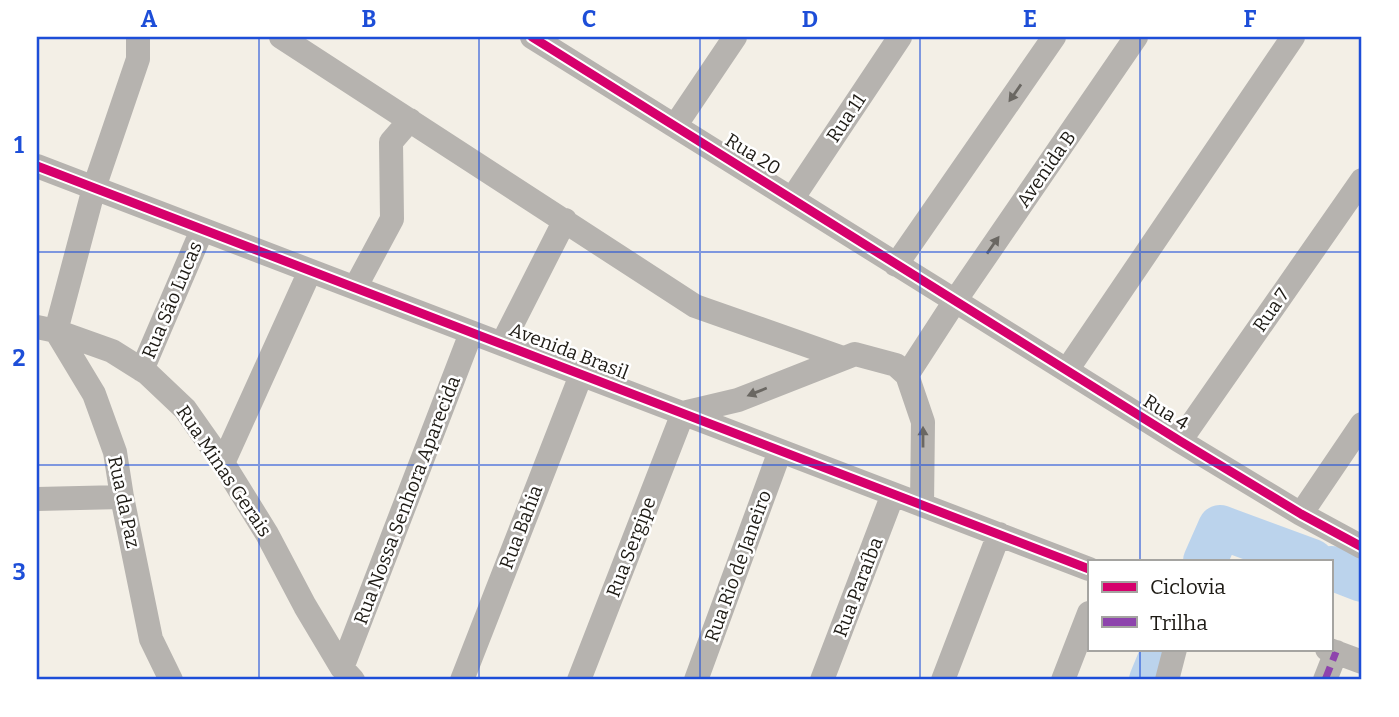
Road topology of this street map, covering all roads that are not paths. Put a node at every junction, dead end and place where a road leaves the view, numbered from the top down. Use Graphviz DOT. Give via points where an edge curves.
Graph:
graph roads {
  1 [pos="138,37"];
  2 [pos="281,37"];
  3 [pos="532,37"];
  4 [pos="735,37"];
  5 [pos="900,37"];
  6 [pos="1054,37"];
  7 [pos="1293,37"];
  8 [pos="1130,39"];
  9 [pos="558,43"];
  10 [pos="410,120"];
  11 [pos="675,126"];
  12 [pos="37,166"];
  13 [pos="1362,180"];
  14 [pos="94,188"];
  15 [pos="792,199"];
  16 [pos="565,220"];
  17 [pos="202,230"];
  18 [pos="896,265"];
  19 [pos="310,271"];
  20 [pos="355,288"];
  21 [pos="955,301"];
  22 [pos="47,329"];
  23 [pos="471,333"];
  24 [pos="502,344"];
  25 [pos="843,358"];
  26 [pos="142,370"];
  27 [pos="1066,370"];
  28 [pos="581,374"];
  29 [pos="907,375"];
  30 [pos="683,414"];
  31 [pos="1362,424"];
  32 [pos="1180,441"];
  33 [pos="780,451"];
  34 [pos="223,463"];
  35 [pos="894,494"];
  36 [pos="122,497"];
  37 [pos="37,499"];
  38 [pos="922,505"];
  39 [pos="1301,514"];
  40 [pos="999,534"];
  41 [pos="1362,547"];
  42 [pos="1088,569"];
  43 [pos="1088,616"];
  44 [pos="1175,650"];
  45 [pos="1331,650"];
  46 [pos="1362,662"];
  47 [pos="348,674"];
  48 [pos="171,680"];
  49 [pos="462,680"];
  50 [pos="579,680"];
  51 [pos="696,680"];
  52 [pos="822,680"];
  53 [pos="943,680"];
  54 [pos="1063,680"];
  55 [pos="1167,680"];
  56 [pos="1325,680"];
  1 -- 14 [label="street" via="138,59"];
  2 -- 10 [label="street"];
  3 -- 9 [label="street, Rua 20"];
  4 -- 11 [label="street"];
  5 -- 15 [label="street, Rua 11"];
  6 -- 18 [label="street, one-way"];
  7 -- 27 [label="street"];
  21 -- 8 [label="street, Avenida B, one-way"];
  9 -- 11 [label="street, Rua 20"];
  10 -- 16 [label="street"];
  10 -- 20 [label="street" via="391,142 391,219"];
  11 -- 15 [label="street, Rua 20"];
  12 -- 14 [label="street, Avenida Brasil"];
  13 -- 32 [label="street, Rua 7"];
  14 -- 17 [label="street, Avenida Brasil"];
  14 -- 22 [label="street"];
  15 -- 18 [label="street, Rua 20"];
  16 -- 24 [label="street"];
  16 -- 25 [label="street" via="695,306"];
  17 -- 19 [label="street, Avenida Brasil"];
  17 -- 26 [label="street, Rua São Lucas"];
  18 -- 21 [label="street, Rua 20"];
  19 -- 20 [label="street, Avenida Brasil"];
  19 -- 34 [label="street"];
  20 -- 23 [label="street, Avenida Brasil"];
  21 -- 27 [label="street, Rua 4"];
  21 -- 29 [label="street, Avenida B"];
  22 -- 26 [label="street, Rua Minas Gerais" via="112,351"];
  22 -- 36 [label="street, Rua da Paz" via="94,394 115,452"];
  23 -- 24 [label="street, Avenida Brasil"];
  23 -- 47 [label="street, Rua Nossa Senhora Aparecida"];
  24 -- 28 [label="street, Avenida Brasil"];
  25 -- 29 [label="street" via="855,354 895,365"];
  25 -- 30 [label="street, one-way" via="738,400"];
  26 -- 34 [label="street, Rua Minas Gerais" via="185,409"];
  27 -- 32 [label="street, Rua 4"];
  28 -- 30 [label="street, Avenida Brasil"];
  28 -- 49 [label="street, Rua Bahia"];
  38 -- 29 [label="street, one-way" via="923,422"];
  30 -- 33 [label="street, Avenida Brasil"];
  30 -- 50 [label="street, Rua Sergipe"];
  31 -- 39 [label="street"];
  32 -- 39 [label="street, Rua 4"];
  33 -- 35 [label="street, Avenida Brasil"];
  33 -- 51 [label="street, Rua Rio de Janeiro"];
  34 -- 47 [label="street, Rua Minas Gerais"];
  35 -- 38 [label="street, Avenida Brasil"];
  35 -- 52 [label="street, Rua Paraíba"];
  36 -- 37 [label="street"];
  36 -- 48 [label="street, Rua da Paz" via="151,639"];
  38 -- 40 [label="street, Avenida Brasil"];
  39 -- 41 [label="street, Rua 4"];
  40 -- 42 [label="street, Avenida Brasil"];
  40 -- 53 [label="street"];
  43 -- 54 [label="street"];
  44 -- 55 [label="street"];
  45 -- 46 [label="street"];
  45 -- 56 [label="street"];
}
